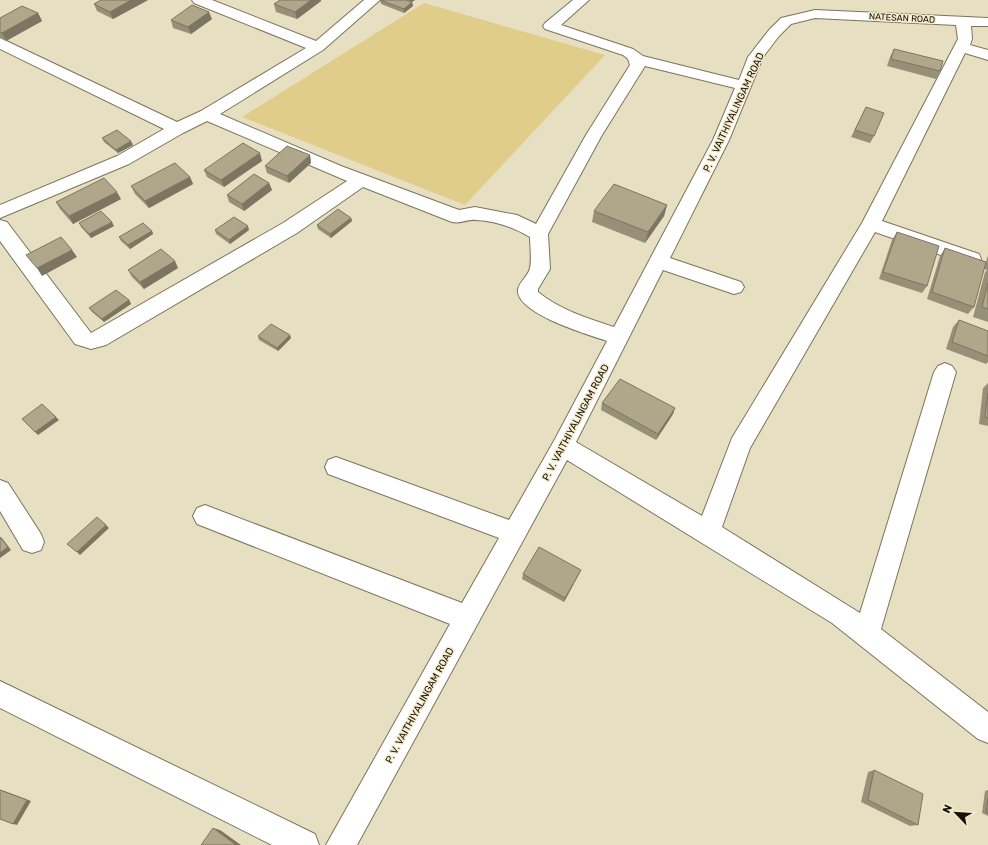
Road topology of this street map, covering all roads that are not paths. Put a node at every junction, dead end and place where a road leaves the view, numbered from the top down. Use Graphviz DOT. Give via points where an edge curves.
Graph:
graph roads {
  1 [pos="199,0"];
  2 [pos="373,0"];
  3 [pos="582,0"];
  4 [pos="818,7"];
  5 [pos="963,21"];
  6 [pos="988,22"];
  7 [pos="0,43"];
  8 [pos="318,47"];
  9 [pos="961,47"];
  10 [pos="988,55"];
  11 [pos="636,59"];
  12 [pos="744,86"];
  13 [pos="207,116"];
  14 [pos="176,129"];
  15 [pos="362,180"];
  16 [pos="0,212"];
  17 [pos="871,224"];
  18 [pos="0,228"];
  19 [pos="539,234"];
  20 [pos="976,260"];
  21 [pos="658,261"];
  22 [pos="734,288"];
  23 [pos="619,337"];
  24 [pos="944,372"];
  25 [pos="563,446"];
  26 [pos="336,467"];
  27 [pos="0,490"];
  28 [pos="206,516"];
  29 [pos="708,532"];
  30 [pos="515,533"];
  31 [pos="32,542"];
  32 [pos="467,618"];
  33 [pos="867,634"];
  34 [pos="0,694"];
  35 [pos="988,729"];
  36 [pos="304,845"];
  37 [pos="341,845"];
  1 -- 8 [label="street"];
  2 -- 8 [label="street"];
  3 -- 11 [label="street" via="550,26 628,52"];
  4 -- 5 [label="street, NATESAN ROAD"];
  4 -- 12 [label="street, P. V. VAITHIYALINGAM ROAD" via="786,21 774,33 756,57"];
  5 -- 6 [label="street, NATESAN ROAD"];
  5 -- 9 [label="street" via="965,39"];
  7 -- 14 [label="street"];
  8 -- 13 [label="street"];
  9 -- 10 [label="street"];
  9 -- 17 [label="street"];
  11 -- 12 [label="street"];
  11 -- 19 [label="street" via="638,65 594,135"];
  12 -- 21 [label="street, P. V. VAITHIYALINGAM ROAD" via="721,140"];
  13 -- 14 [label="street"];
  13 -- 15 [label="street"];
  14 -- 16 [label="street" via="123,160"];
  15 -- 18 [label="street" via="290,228 100,339 91,341 82,338"];
  15 -- 19 [label="street" via="458,217 475,213 517,221"];
  17 -- 20 [label="street"];
  17 -- 29 [label="street" via="740,445"];
  19 -- 23 [label="street" via="540,269 528,288 528,295 556,313"];
  21 -- 22 [label="street"];
  21 -- 23 [label="street, P. V. VAITHIYALINGAM ROAD"];
  23 -- 25 [label="street, P. V. VAITHIYALINGAM ROAD"];
  24 -- 33 [label="street"];
  25 -- 29 [label="street"];
  25 -- 30 [label="street, P. V. VAITHIYALINGAM ROAD"];
  26 -- 30 [label="street"];
  27 -- 31 [label="street"];
  28 -- 32 [label="street"];
  29 -- 33 [label="street" via="840,614"];
  30 -- 32 [label="street, P. V. VAITHIYALINGAM ROAD"];
  32 -- 37 [label="street, P. V. VAITHIYALINGAM ROAD"];
  33 -- 35 [label="street"];
  34 -- 36 [label="street"];
}
